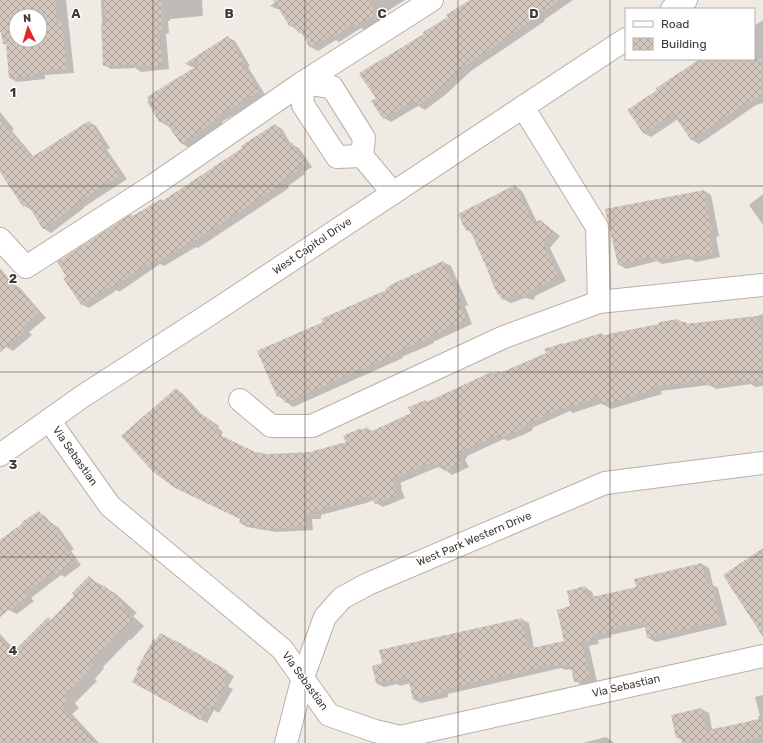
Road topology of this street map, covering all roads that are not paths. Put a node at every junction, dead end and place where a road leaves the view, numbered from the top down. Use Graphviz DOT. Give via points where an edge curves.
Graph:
graph roads {
  1 [pos="432,0"];
  2 [pos="686,0"];
  3 [pos="674,8"];
  4 [pos="625,40"];
  5 [pos="302,83"];
  6 [pos="523,107"];
  7 [pos="362,156"];
  8 [pos="393,193"];
  9 [pos="0,239"];
  10 [pos="763,285"];
  11 [pos="599,302"];
  12 [pos="240,400"];
  13 [pos="49,420"];
  14 [pos="0,455"];
  15 [pos="763,463"];
  16 [pos="763,656"];
  17 [pos="303,677"];
  18 [pos="286,743"];
  1 -- 5 [label="street"];
  2 -- 3 [label="street"];
  4 -- 6 [label="street, West Capitol Drive"];
  5 -- 7 [label="street" via="332,87 364,138"];
  5 -- 7 [label="street" via="303,105 337,157"];
  5 -- 9 [label="street" via="154,185 26,267"];
  6 -- 8 [label="street, West Capitol Drive"];
  6 -- 11 [label="street" via="596,227"];
  7 -- 8 [label="street"];
  8 -- 13 [label="street, West Capitol Drive"];
  10 -- 11 [label="street"];
  11 -- 12 [label="street" via="504,337 312,426 271,426"];
  13 -- 14 [label="street, West Capitol Drive"];
  13 -- 17 [label="street, Via Sebastian" via="110,506 282,649"];
  15 -- 17 [label="street, West Park Western Drive" via="605,483 368,584 342,598 325,617"];
  16 -- 17 [label="street, Via Sebastian" via="400,737 329,715"];
  17 -- 18 [label="street, West Park Western Drive"];
}
